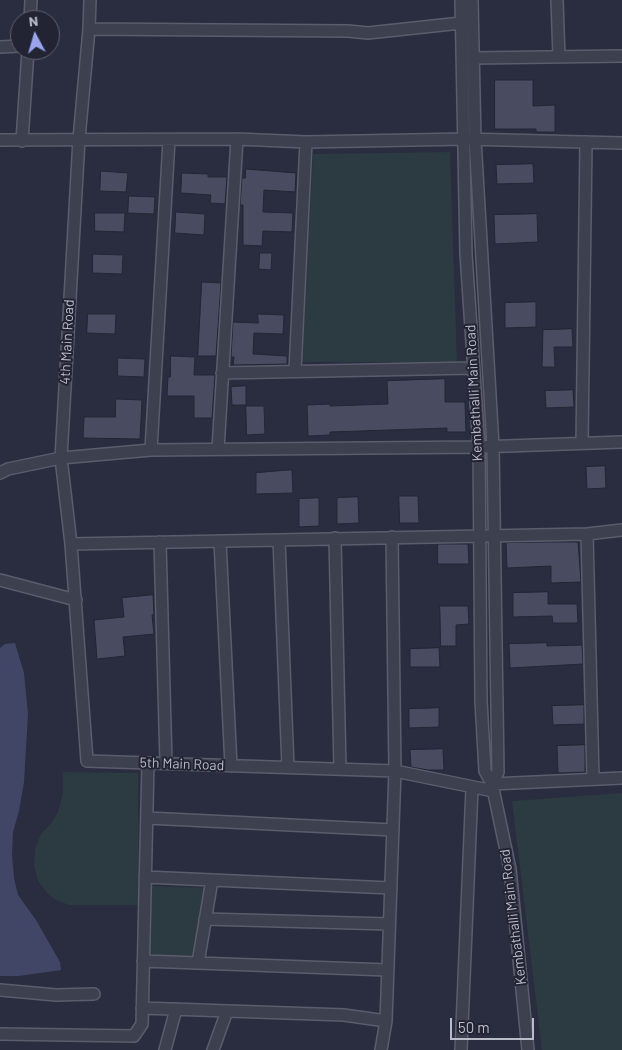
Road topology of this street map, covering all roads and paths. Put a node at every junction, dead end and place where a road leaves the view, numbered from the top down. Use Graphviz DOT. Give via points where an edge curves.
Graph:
graph roads {
  1 [pos="90,0"];
  2 [pos="461,0"];
  3 [pos="472,0"];
  4 [pos="558,0"];
  5 [pos="461,23"];
  6 [pos="89,28"];
  7 [pos="622,56"];
  8 [pos="559,57"];
  9 [pos="474,58"];
  10 [pos="27,60"];
  11 [pos="79,139"];
  12 [pos="237,139"];
  13 [pos="470,139"];
  14 [pos="0,140"];
  15 [pos="169,140"];
  16 [pos="22,141"];
  17 [pos="306,142"];
  18 [pos="586,142"];
  19 [pos="622,143"];
  20 [pos="473,368"];
  21 [pos="295,371"];
  22 [pos="222,373"];
  23 [pos="622,442"];
  24 [pos="582,443"];
  25 [pos="493,446"];
  26 [pos="479,447"];
  27 [pos="218,449"];
  28 [pos="151,450"];
  29 [pos="61,458"];
  30 [pos="0,472"];
  31 [pos="622,530"];
  32 [pos="587,534"];
  33 [pos="479,536"];
  34 [pos="495,536"];
  35 [pos="392,537"];
  36 [pos="335,538"];
  37 [pos="279,540"];
  38 [pos="220,541"];
  39 [pos="160,542"];
  40 [pos="71,544"];
  41 [pos="0,580"];
  42 [pos="76,600"];
  43 [pos="148,763"];
  44 [pos="166,764"];
  45 [pos="231,766"];
  46 [pos="288,767"];
  47 [pos="340,769"];
  48 [pos="395,771"];
  49 [pos="593,778"];
  50 [pos="622,778"];
  51 [pos="472,788"];
  52 [pos="493,788"];
  53 [pos="147,818"];
  54 [pos="393,830"];
  55 [pos="145,877"];
  56 [pos="212,880"];
  57 [pos="391,888"];
  58 [pos="206,919"];
  59 [pos="389,924"];
  60 [pos="144,961"];
  61 [pos="198,963"];
  62 [pos="388,970"];
  63 [pos="0,990"];
  64 [pos="94,994"];
  65 [pos="142,1008"];
  66 [pos="176,1009"];
  67 [pos="227,1011"];
  68 [pos="386,1021"];
  69 [pos="0,1034"];
  70 [pos="166,1050"];
  71 [pos="213,1050"];
  72 [pos="381,1050"];
  73 [pos="461,1050"];
  74 [pos="528,1050"];
  1 -- 6 [label="street, 4th Main Road"];
  2 -- 5 [label="street, Kembathalli Main Road"];
  3 -- 9 [label="street, Kembathalli Main Road"];
  4 -- 8 [label="street"];
  5 -- 6 [label="street" via="368,34 348,31"];
  5 -- 13 [label="street, Kembathalli Main Road"];
  6 -- 11 [label="street, 4th Main Road"];
  7 -- 8 [label="street"];
  8 -- 9 [label="street"];
  9 -- 13 [label="street, Kembathalli Main Road"];
  10 -- 16 [label="street"];
  11 -- 15 [label="street"];
  11 -- 16 [label="street"];
  11 -- 29 [label="street, 4th Main Road"];
  12 -- 15 [label="street"];
  12 -- 17 [label="street"];
  12 -- 22 [label="street"];
  13 -- 17 [label="street"];
  13 -- 18 [label="street"];
  13 -- 20 [label="street, Kembathalli Main Road" via="466,254"];
  13 -- 25 [label="street, Kembathalli Main Road"];
  14 -- 16 [label="street"];
  15 -- 28 [label="street"];
  17 -- 21 [label="street"];
  18 -- 19 [label="street"];
  18 -- 24 [label="street"];
  20 -- 21 [label="street"];
  20 -- 26 [label="street, Kembathalli Main Road"];
  21 -- 22 [label="street"];
  22 -- 27 [label="street"];
  23 -- 24 [label="street"];
  24 -- 25 [label="street"];
  25 -- 26 [label="street"];
  25 -- 34 [label="street, Kembathalli Main Road"];
  26 -- 27 [label="street"];
  26 -- 33 [label="street, Kembathalli Main Road"];
  27 -- 28 [label="street"];
  28 -- 29 [label="street"];
  29 -- 30 [label="street"];
  29 -- 40 [label="street, 4th Main Road"];
  31 -- 32 [label="street"];
  32 -- 34 [label="street"];
  32 -- 49 [label="street"];
  33 -- 34 [label="street"];
  33 -- 35 [label="street"];
  33 -- 52 [label="street, Kembathalli Main Road" via="485,771"];
  34 -- 52 [label="street, Kembathalli Main Road" via="498,772"];
  35 -- 36 [label="street"];
  35 -- 48 [label="street"];
  36 -- 37 [label="street"];
  36 -- 47 [label="street"];
  37 -- 38 [label="street"];
  37 -- 46 [label="street"];
  38 -- 39 [label="street"];
  38 -- 45 [label="street"];
  39 -- 40 [label="street"];
  39 -- 44 [label="street"];
  40 -- 42 [label="street, 5th Main Road"];
  41 -- 42 [label="street"];
  42 -- 43 [label="street, 5th Main Road" via="87,761"];
  43 -- 44 [label="street, 5th Main Road"];
  43 -- 53 [label="street"];
  44 -- 45 [label="street, 5th Main Road"];
  45 -- 46 [label="street, 5th Main Road"];
  46 -- 47 [label="street, 5th Main Road"];
  47 -- 48 [label="street, 5th Main Road"];
  48 -- 51 [label="street, 5th Main Road"];
  48 -- 54 [label="street"];
  49 -- 50 [label="street, 5th Main Road"];
  49 -- 52 [label="street, 5th Main Road"];
  51 -- 52 [label="street, 5th Main Road"];
  51 -- 73 [label="street"];
  52 -- 74 [label="street, Kembathalli Main Road" via="510,869"];
  53 -- 54 [label="street"];
  53 -- 55 [label="street"];
  54 -- 57 [label="street"];
  55 -- 56 [label="street"];
  55 -- 60 [label="street"];
  56 -- 57 [label="street"];
  56 -- 58 [label="street"];
  57 -- 59 [label="street"];
  58 -- 59 [label="street"];
  58 -- 61 [label="street"];
  59 -- 62 [label="street"];
  60 -- 61 [label="street"];
  60 -- 65 [label="street"];
  61 -- 62 [label="street"];
  62 -- 68 [label="street"];
  63 -- 64 [label="street"];
  65 -- 66 [label="street"];
  65 -- 69 [label="street" via="142,1024 134,1036"];
  66 -- 67 [label="street"];
  66 -- 70 [label="street"];
  67 -- 68 [label="street" via="344,1015"];
  67 -- 71 [label="street"];
  68 -- 72 [label="street"];
}
